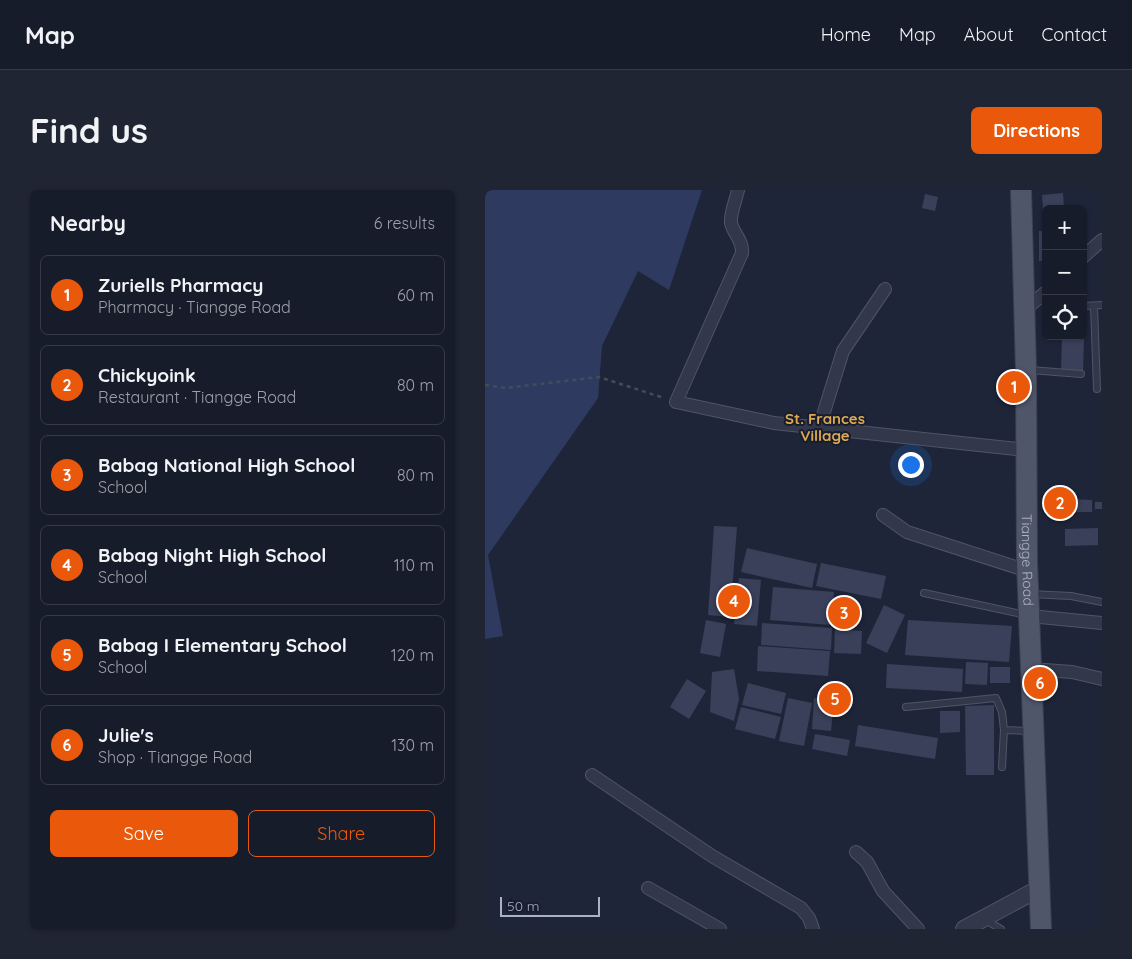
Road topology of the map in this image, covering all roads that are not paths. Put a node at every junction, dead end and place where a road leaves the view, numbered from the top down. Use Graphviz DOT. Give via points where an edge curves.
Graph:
graph roads {
  1 [pos="738,190"];
  2 [pos="1021,190"];
  3 [pos="1101,243"];
  4 [pos="1087,255"];
  5 [pos="885,289"];
  6 [pos="1042,295"];
  7 [pos="1087,306"];
  8 [pos="1094,306"];
  9 [pos="1102,306"];
  10 [pos="1023,311"];
  11 [pos="1026,370"];
  12 [pos="1081,374"];
  13 [pos="1097,389"];
  14 [pos="819,428"];
  15 [pos="1025,450"];
  16 [pos="883,515"];
  17 [pos="1028,571"];
  18 [pos="924,593"];
  19 [pos="1028,594"];
  20 [pos="1102,602"];
  21 [pos="1030,616"];
  22 [pos="1102,623"];
  23 [pos="1031,670"];
  24 [pos="1102,679"];
  25 [pos="906,707"];
  26 [pos="1004,730"];
  27 [pos="1033,731"];
  28 [pos="1002,768"];
  29 [pos="592,775"];
  30 [pos="856,852"];
  31 [pos="648,888"];
  32 [pos="1040,888"];
  33 [pos="983,919"];
  34 [pos="720,929"];
  35 [pos="813,929"];
  36 [pos="918,929"];
  37 [pos="964,929"];
  38 [pos="1001,929"];
  39 [pos="1041,929"];
  1 -- 14 [label="street" via="731,217 732,226 743,244 742,253 675,402 774,423"];
  2 -- 10 [label="main road, Tiangge Road"];
  3 -- 4 [label="street"];
  5 -- 14 [label="street" via="843,351"];
  6 -- 10 [label="street"];
  7 -- 8 [label="lane"];
  8 -- 9 [label="lane"];
  8 -- 13 [label="lane"];
  10 -- 11 [label="main road, Tiangge Road"];
  11 -- 12 [label="lane"];
  11 -- 15 [label="main road, Tiangge Road"];
  14 -- 15 [label="street"];
  15 -- 17 [label="main road, Tiangge Road"];
  16 -- 17 [label="street" via="907,532"];
  17 -- 19 [label="main road, Tiangge Road"];
  18 -- 21 [label="lane"];
  19 -- 20 [label="lane" via="1071,596"];
  19 -- 21 [label="main road, Tiangge Road"];
  21 -- 22 [label="street"];
  21 -- 23 [label="main road, Tiangge Road"];
  23 -- 24 [label="street" via="1073,672"];
  23 -- 27 [label="main road, Tiangge Road"];
  25 -- 26 [label="lane" via="996,698 1001,704"];
  26 -- 27 [label="lane"];
  26 -- 28 [label="lane"];
  27 -- 32 [label="main road, Tiangge Road"];
  29 -- 35 [label="street" via="712,856 801,908"];
  30 -- 36 [label="street" via="867,862 883,891"];
  31 -- 34 [label="street"];
  32 -- 33 [label="street"];
  32 -- 39 [label="main road, Tiangge Road"];
  33 -- 37 [label="street"];
  33 -- 38 [label="lane"];
}
